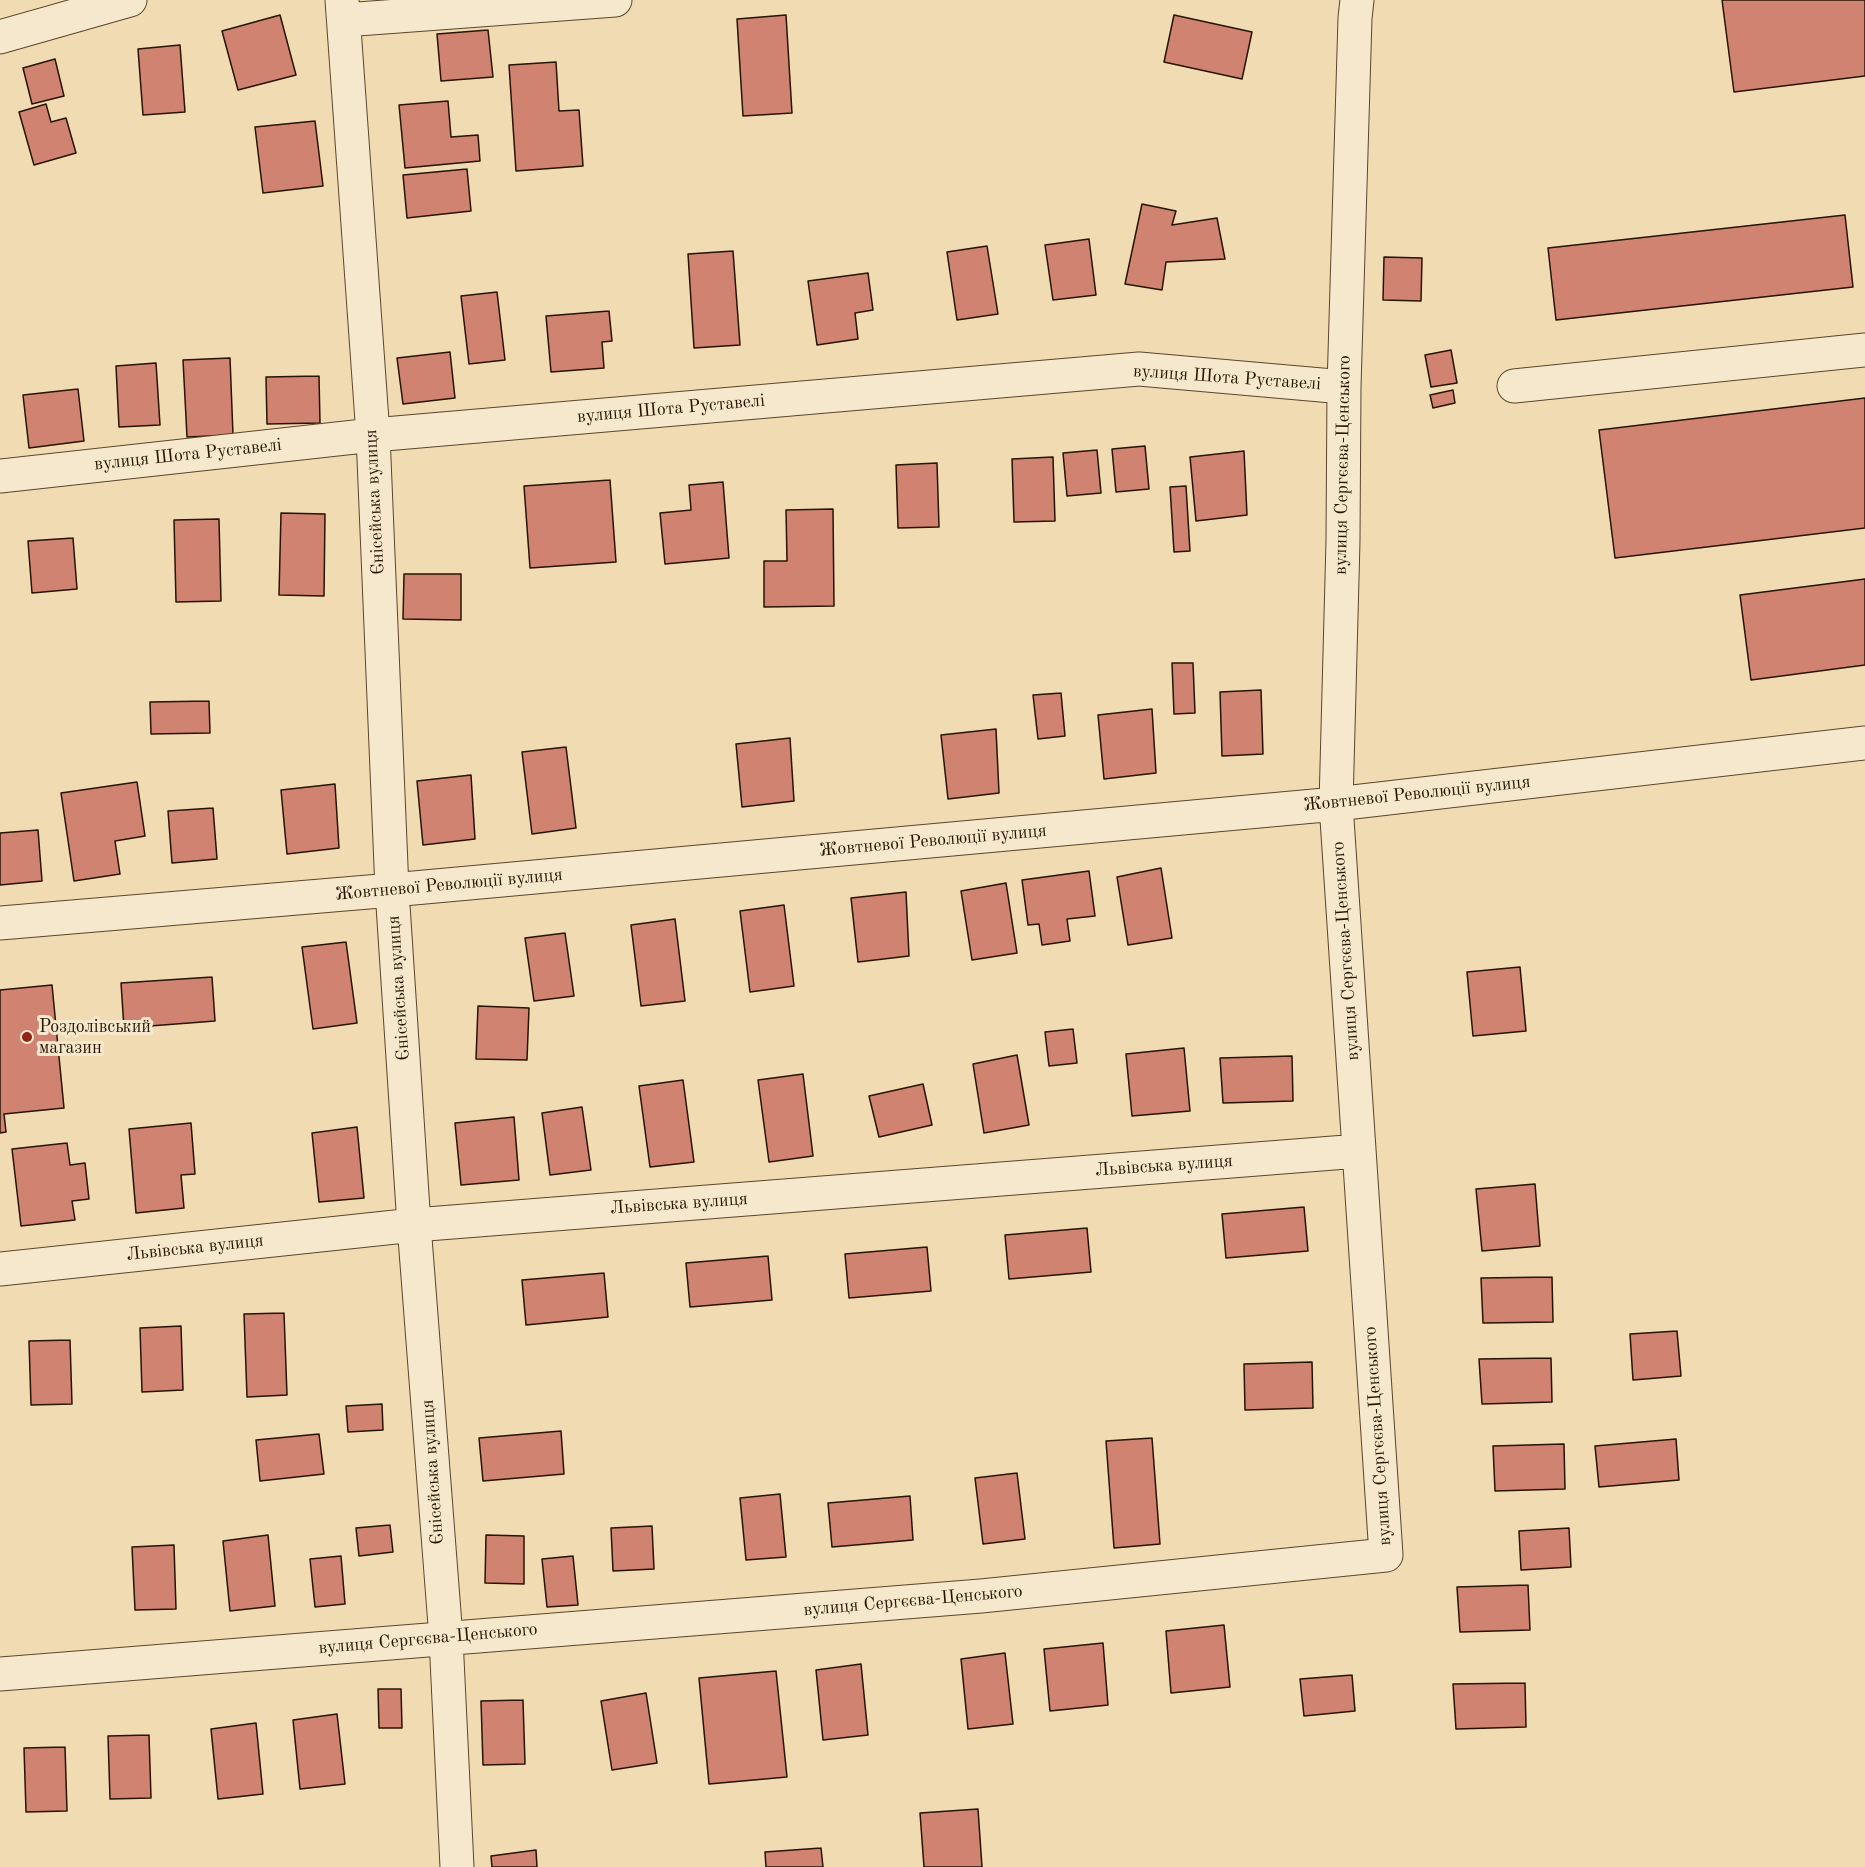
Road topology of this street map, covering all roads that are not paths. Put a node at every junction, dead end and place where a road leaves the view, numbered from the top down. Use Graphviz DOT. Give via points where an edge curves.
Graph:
graph roads {
  1 [pos="130,0"];
  2 [pos="615,0"];
  3 [pos="1357,0"];
  4 [pos="343,10"];
  5 [pos="0,37"];
  6 [pos="1865,350"];
  7 [pos="1514,386"];
  8 [pos="1344,387"];
  9 [pos="373,435"];
  10 [pos="0,476"];
  11 [pos="1865,743"];
  12 [pos="1336,804"];
  13 [pos="392,890"];
  14 [pos="0,923"];
  15 [pos="1359,1151"];
  16 [pos="414,1225"];
  17 [pos="0,1269"];
  18 [pos="446,1638"];
  19 [pos="0,1674"];
  20 [pos="457,1867"];
  1 -- 5 [label="street"];
  2 -- 4 [label="street"];
  3 -- 8 [label="street, вулиця Сергєєва-Ценського"];
  4 -- 9 [label="street, Єнісейська вулиця"];
  6 -- 7 [label="street"];
  8 -- 9 [label="street, вулиця Шота Руставелі" via="1139,369"];
  8 -- 12 [label="street, вулиця Сергєєва-Ценського"];
  9 -- 10 [label="street, вулиця Шота Руставелі"];
  9 -- 13 [label="street, Єнісейська вулиця"];
  11 -- 12 [label="street, Жовтневої Революції вулиця"];
  12 -- 13 [label="street, Жовтневої Революції вулиця"];
  12 -- 15 [label="street, вулиця Сергєєва-Ценського"];
  13 -- 14 [label="street, Жовтневої Революції вулиця"];
  13 -- 16 [label="street, Єнісейська вулиця"];
  15 -- 16 [label="street, Львівська вулиця"];
  15 -- 18 [label="street, вулиця Сергєєва-Ценського" via="1386,1554 981,1596"];
  16 -- 17 [label="street, Львівська вулиця"];
  16 -- 18 [label="street, Єнісейська вулиця"];
  18 -- 19 [label="street, вулиця Сергєєва-Ценського"];
  18 -- 20 [label="street, Єнісейська вулиця"];
}
